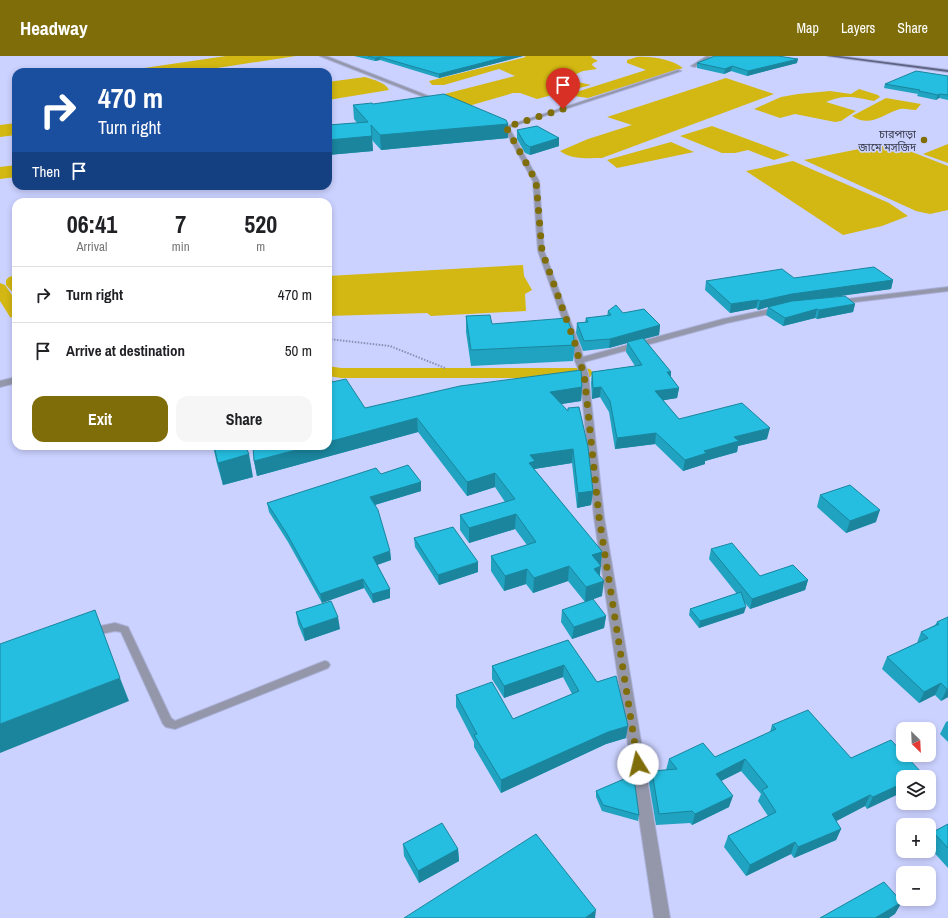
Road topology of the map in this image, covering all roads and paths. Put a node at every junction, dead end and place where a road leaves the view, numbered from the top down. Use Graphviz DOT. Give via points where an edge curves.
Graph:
graph roads {
  1 [pos="322,56"];
  2 [pos="709,56"];
  3 [pos="829,56"];
  4 [pos="854,56"];
  5 [pos="693,66"];
  6 [pos="948,68"];
  7 [pos="679,71"];
  8 [pos="948,71"];
  9 [pos="447,104"];
  10 [pos="491,122"];
  11 [pos="506,127"];
  12 [pos="948,289"];
  13 [pos="828,303"];
  14 [pos="790,306"];
  15 [pos="332,339"];
  16 [pos="579,361"];
  17 [pos="445,368"];
  18 [pos="12,381"];
  19 [pos="0,384"];
  20 [pos="84,634"];
  21 [pos="325,666"];
  22 [pos="662,918"];
  1 -- 9 [label="street"];
  2 -- 5 [label="street" via="707,60"];
  3 -- 8 [label="main road"];
  4 -- 6 [label="main road"];
  7 -- 11 [label="lane"];
  10 -- 11 [label="street"];
  11 -- 16 [label="street" via="536,181 542,251"];
  12 -- 13 [label="street"];
  14 -- 16 [label="street"];
  15 -- 17 [label="path" via="390,346"];
  16 -- 22 [label="street" via="584,373 599,517"];
  18 -- 19 [label="street"];
  20 -- 21 [label="lane" via="115,627 125,630 167,721 175,725"];
}
